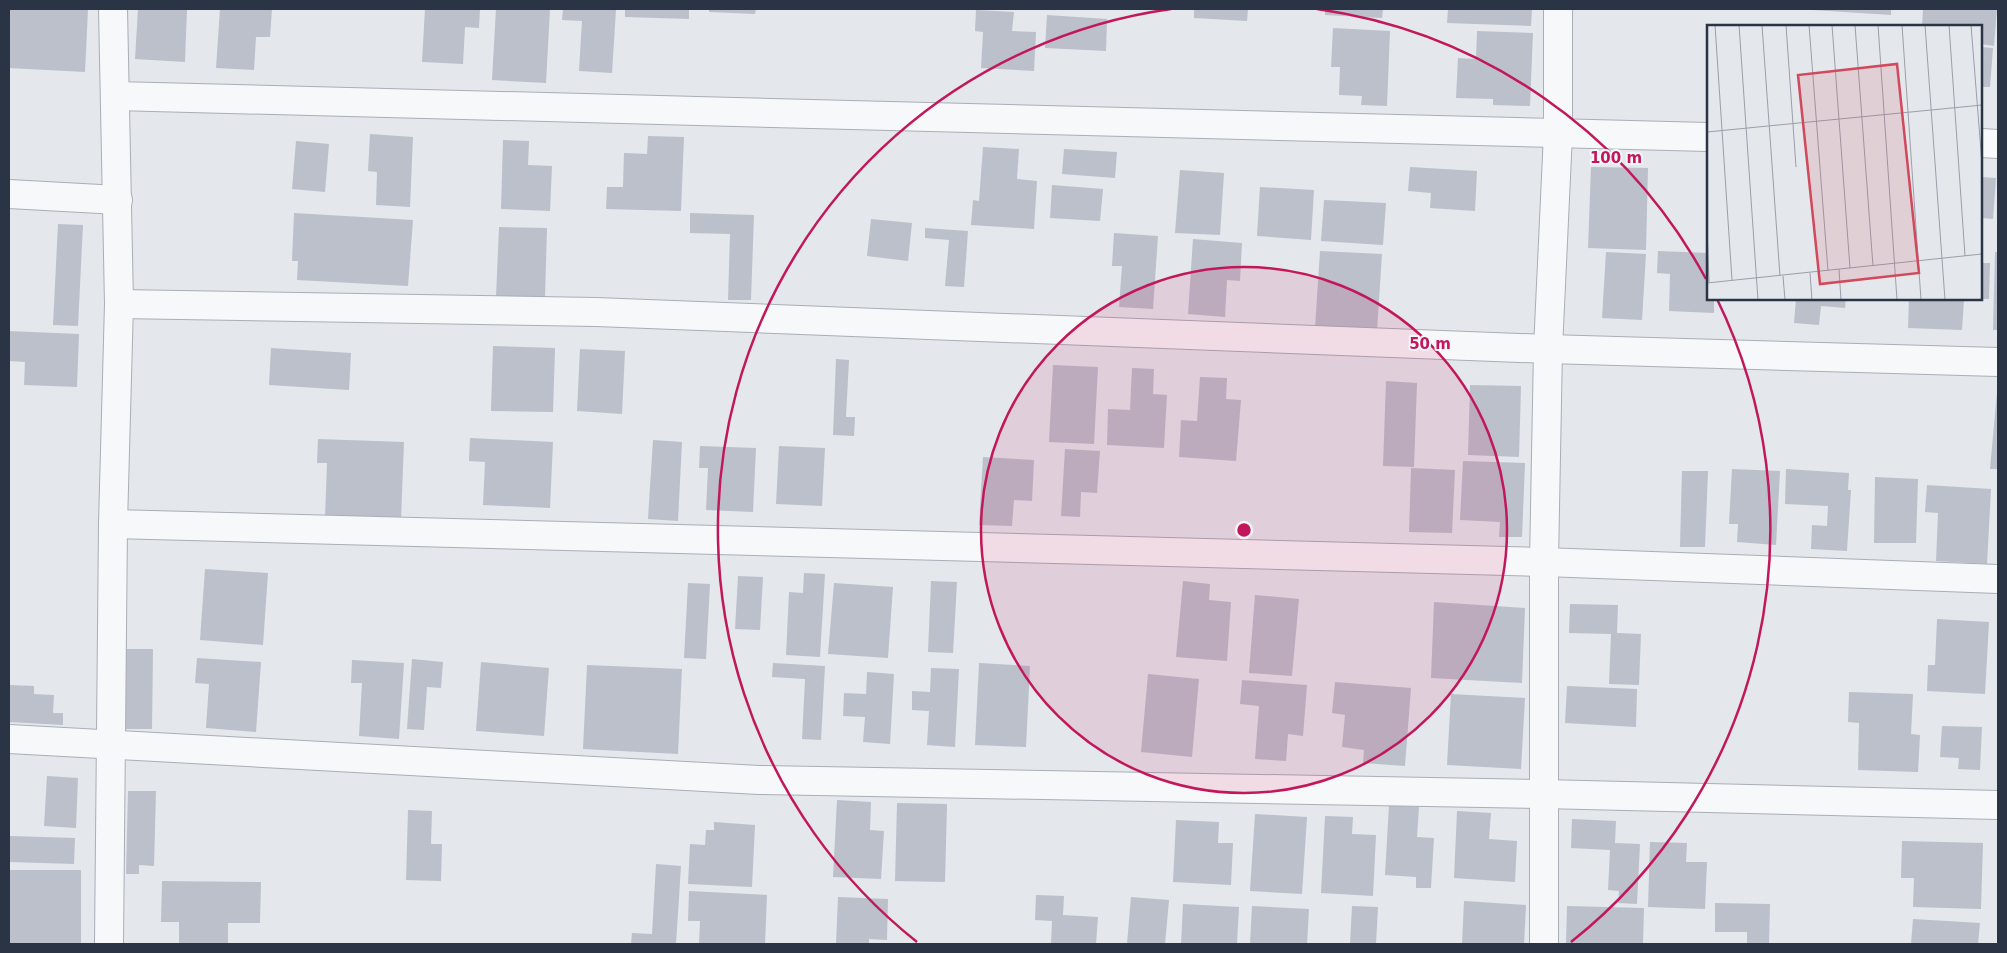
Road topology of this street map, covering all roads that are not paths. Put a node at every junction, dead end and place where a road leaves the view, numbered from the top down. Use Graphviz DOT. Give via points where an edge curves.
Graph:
graph roads {
  1 [pos="113,9"];
  2 [pos="1558,9"];
  3 [pos="115,96"];
  4 [pos="1558,134"];
  5 [pos="1707,137"];
  6 [pos="1982,143"];
  7 [pos="1998,144"];
  8 [pos="9,194"];
  9 [pos="118,200"];
  10 [pos="119,304"];
  11 [pos="1548,349"];
  12 [pos="1998,362"];
  13 [pos="113,524"];
  14 [pos="1544,562"];
  15 [pos="1998,579"];
  16 [pos="9,739"];
  17 [pos="110,745"];
  18 [pos="1543,794"];
  19 [pos="1998,806"];
  20 [pos="109,944"];
  21 [pos="1544,944"];
  1 -- 3 [label="street"];
  2 -- 4 [label="street"];
  3 -- 4 [label="street"];
  3 -- 9 [label="street"];
  4 -- 5 [label="street"];
  4 -- 11 [label="street"];
  6 -- 7 [label="street"];
  8 -- 9 [label="street"];
  9 -- 10 [label="street"];
  10 -- 11 [label="street" via="596,312"];
  10 -- 13 [label="street"];
  11 -- 12 [label="street"];
  11 -- 14 [label="street"];
  13 -- 14 [label="street"];
  13 -- 17 [label="street"];
  14 -- 15 [label="street"];
  14 -- 18 [label="street"];
  16 -- 17 [label="street"];
  17 -- 18 [label="street" via="759,780"];
  17 -- 20 [label="street"];
  18 -- 19 [label="street"];
  18 -- 21 [label="street"];
}
